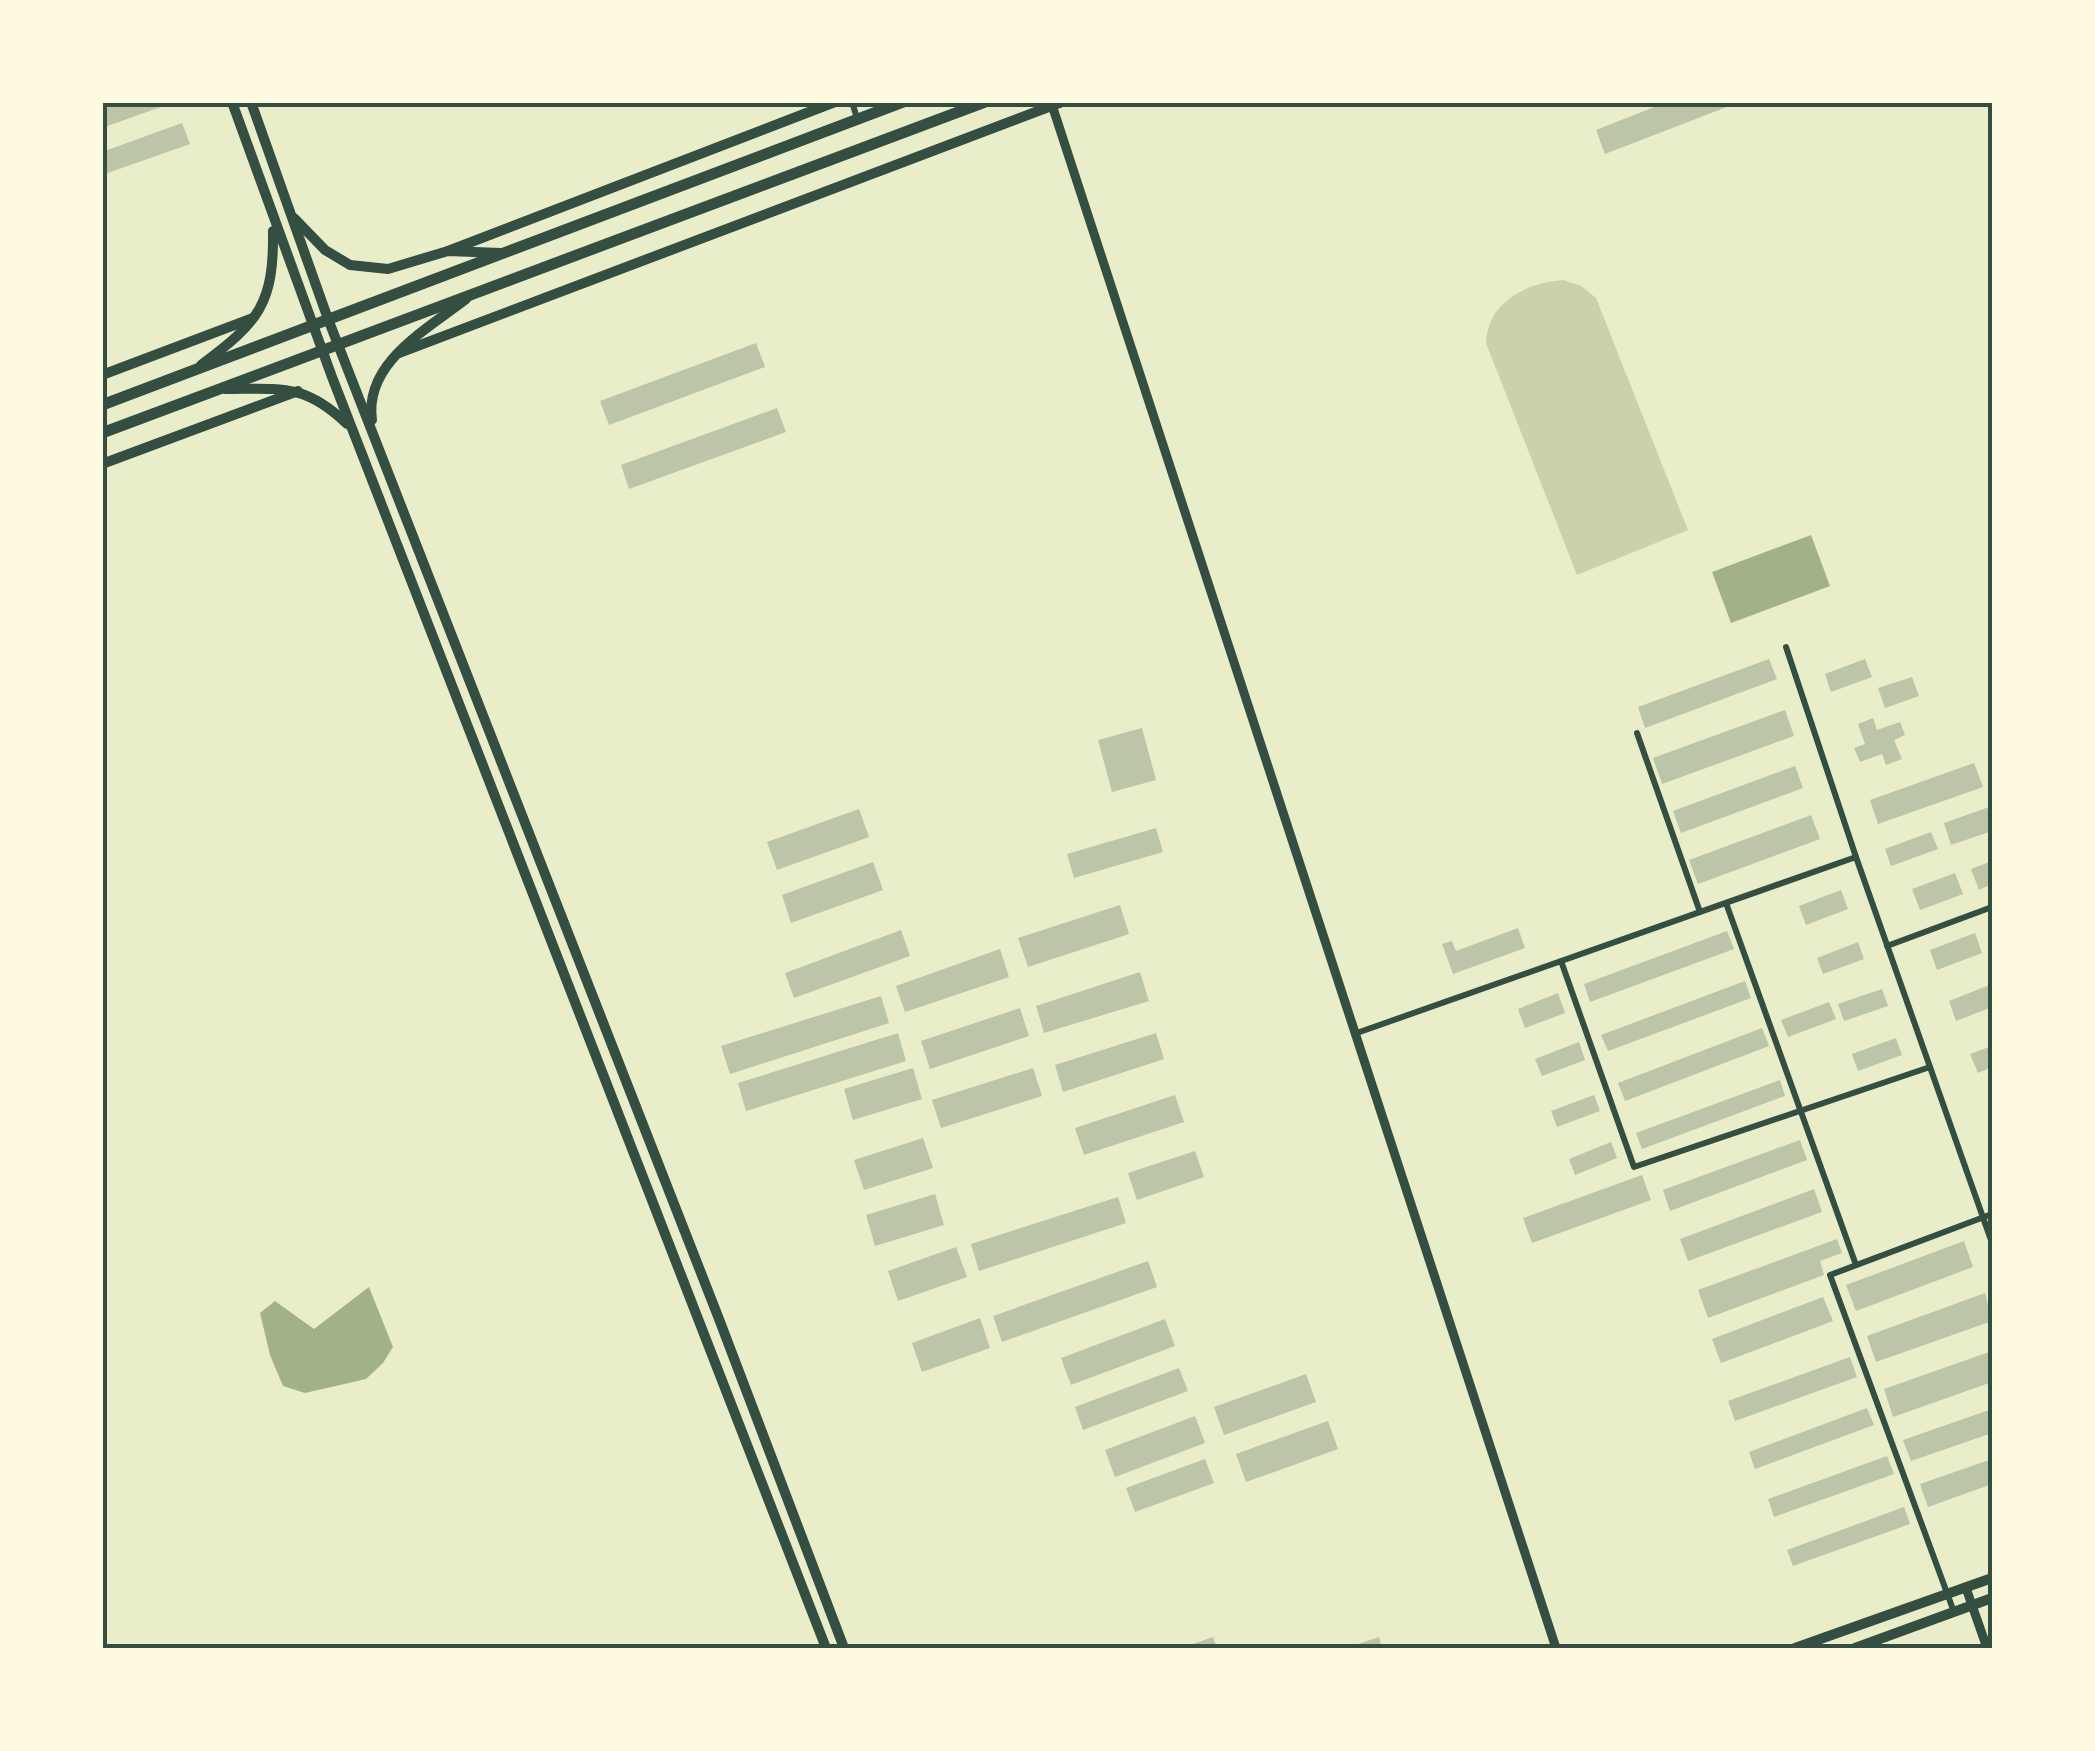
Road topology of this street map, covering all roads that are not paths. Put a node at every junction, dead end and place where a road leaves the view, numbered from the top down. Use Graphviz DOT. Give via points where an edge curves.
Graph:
graph roads {
  1 [pos="232,102"];
  2 [pos="251,102"];
  3 [pos="835,102"];
  4 [pos="852,102"];
  5 [pos="904,102"];
  6 [pos="984,102"];
  7 [pos="1055,104"];
  8 [pos="858,120"];
  9 [pos="290,214"];
  10 [pos="274,220"];
  11 [pos="448,251"];
  12 [pos="508,254"];
  13 [pos="469,296"];
  14 [pos="254,317"];
  15 [pos="328,319"];
  16 [pos="312,326"];
  17 [pos="339,346"];
  18 [pos="322,351"];
  19 [pos="399,353"];
  20 [pos="196,369"];
  21 [pos="102,376"];
  22 [pos="219,389"];
  23 [pos="298,392"];
  24 [pos="102,404"];
  25 [pos="352,429"];
  26 [pos="102,433"];
  27 [pos="376,441"];
  28 [pos="102,464"];
  29 [pos="1786,646"];
  30 [pos="1636,733"];
  31 [pos="1856,857"];
  32 [pos="1726,903"];
  33 [pos="1992,906"];
  34 [pos="1700,912"];
  35 [pos="1888,946"];
  36 [pos="1561,961"];
  37 [pos="1353,1034"];
  38 [pos="1930,1067"];
  39 [pos="1801,1112"];
  40 [pos="1992,1214"];
  41 [pos="1983,1218"];
  42 [pos="1992,1244"];
  43 [pos="1856,1265"];
  44 [pos="1992,1578"];
  45 [pos="1966,1588"];
  46 [pos="1947,1594"];
  47 [pos="1992,1598"];
  48 [pos="1972,1606"];
  49 [pos="1954,1613"];
  50 [pos="826,1648"];
  51 [pos="844,1648"];
  52 [pos="1556,1648"];
  53 [pos="1795,1648"];
  54 [pos="1855,1648"];
  55 [pos="1987,1648"];
  1 -- 10 [label="main road"];
  2 -- 9 [label="main road"];
  3 -- 11 [label="main road"];
  4 -- 8 [label="street"];
  5 -- 8 [label="main road"];
  6 -- 13 [label="main road"];
  7 -- 19 [label="main road"];
  7 -- 37 [label="street"];
  8 -- 12 [label="main road"];
  9 -- 11 [label="main road" via="325,250 350,264 388,269"];
  9 -- 15 [label="main road"];
  10 -- 14 [label="main road" via="274,271"];
  10 -- 16 [label="main road"];
  11 -- 12 [label="main road"];
  12 -- 15 [label="main road"];
  13 -- 17 [label="main road"];
  13 -- 19 [label="main road"];
  14 -- 20 [label="main road"];
  14 -- 21 [label="main road"];
  15 -- 16 [label="main road"];
  15 -- 17 [label="main road"];
  16 -- 18 [label="main road"];
  16 -- 20 [label="main road"];
  17 -- 18 [label="main road"];
  17 -- 27 [label="main road"];
  18 -- 22 [label="main road"];
  18 -- 25 [label="main road"];
  19 -- 27 [label="main road" via="374,384"];
  20 -- 24 [label="main road"];
  22 -- 23 [label="main road"];
  22 -- 26 [label="main road"];
  23 -- 25 [label="main road"];
  23 -- 28 [label="main road"];
  25 -- 50 [label="main road"];
  27 -- 51 [label="main road"];
  29 -- 31 [label="street"];
  30 -- 34 [label="street"];
  31 -- 32 [label="street"];
  31 -- 35 [label="street"];
  32 -- 34 [label="street"];
  32 -- 39 [label="street"];
  33 -- 35 [label="street"];
  34 -- 36 [label="street"];
  35 -- 38 [label="street"];
  36 -- 37 [label="street"];
  36 -- 39 [label="street" via="1634,1167"];
  37 -- 52 [label="street"];
  38 -- 39 [label="street"];
  38 -- 41 [label="street"];
  39 -- 43 [label="street"];
  40 -- 41 [label="street"];
  41 -- 42 [label="street"];
  41 -- 43 [label="street"];
  43 -- 46 [label="street" via="1830,1275"];
  44 -- 45 [label="main road"];
  45 -- 46 [label="main road"];
  45 -- 48 [label="street"];
  46 -- 49 [label="street"];
  46 -- 53 [label="main road"];
  47 -- 48 [label="main road"];
  48 -- 49 [label="main road"];
  48 -- 55 [label="street"];
  49 -- 54 [label="main road"];
}
